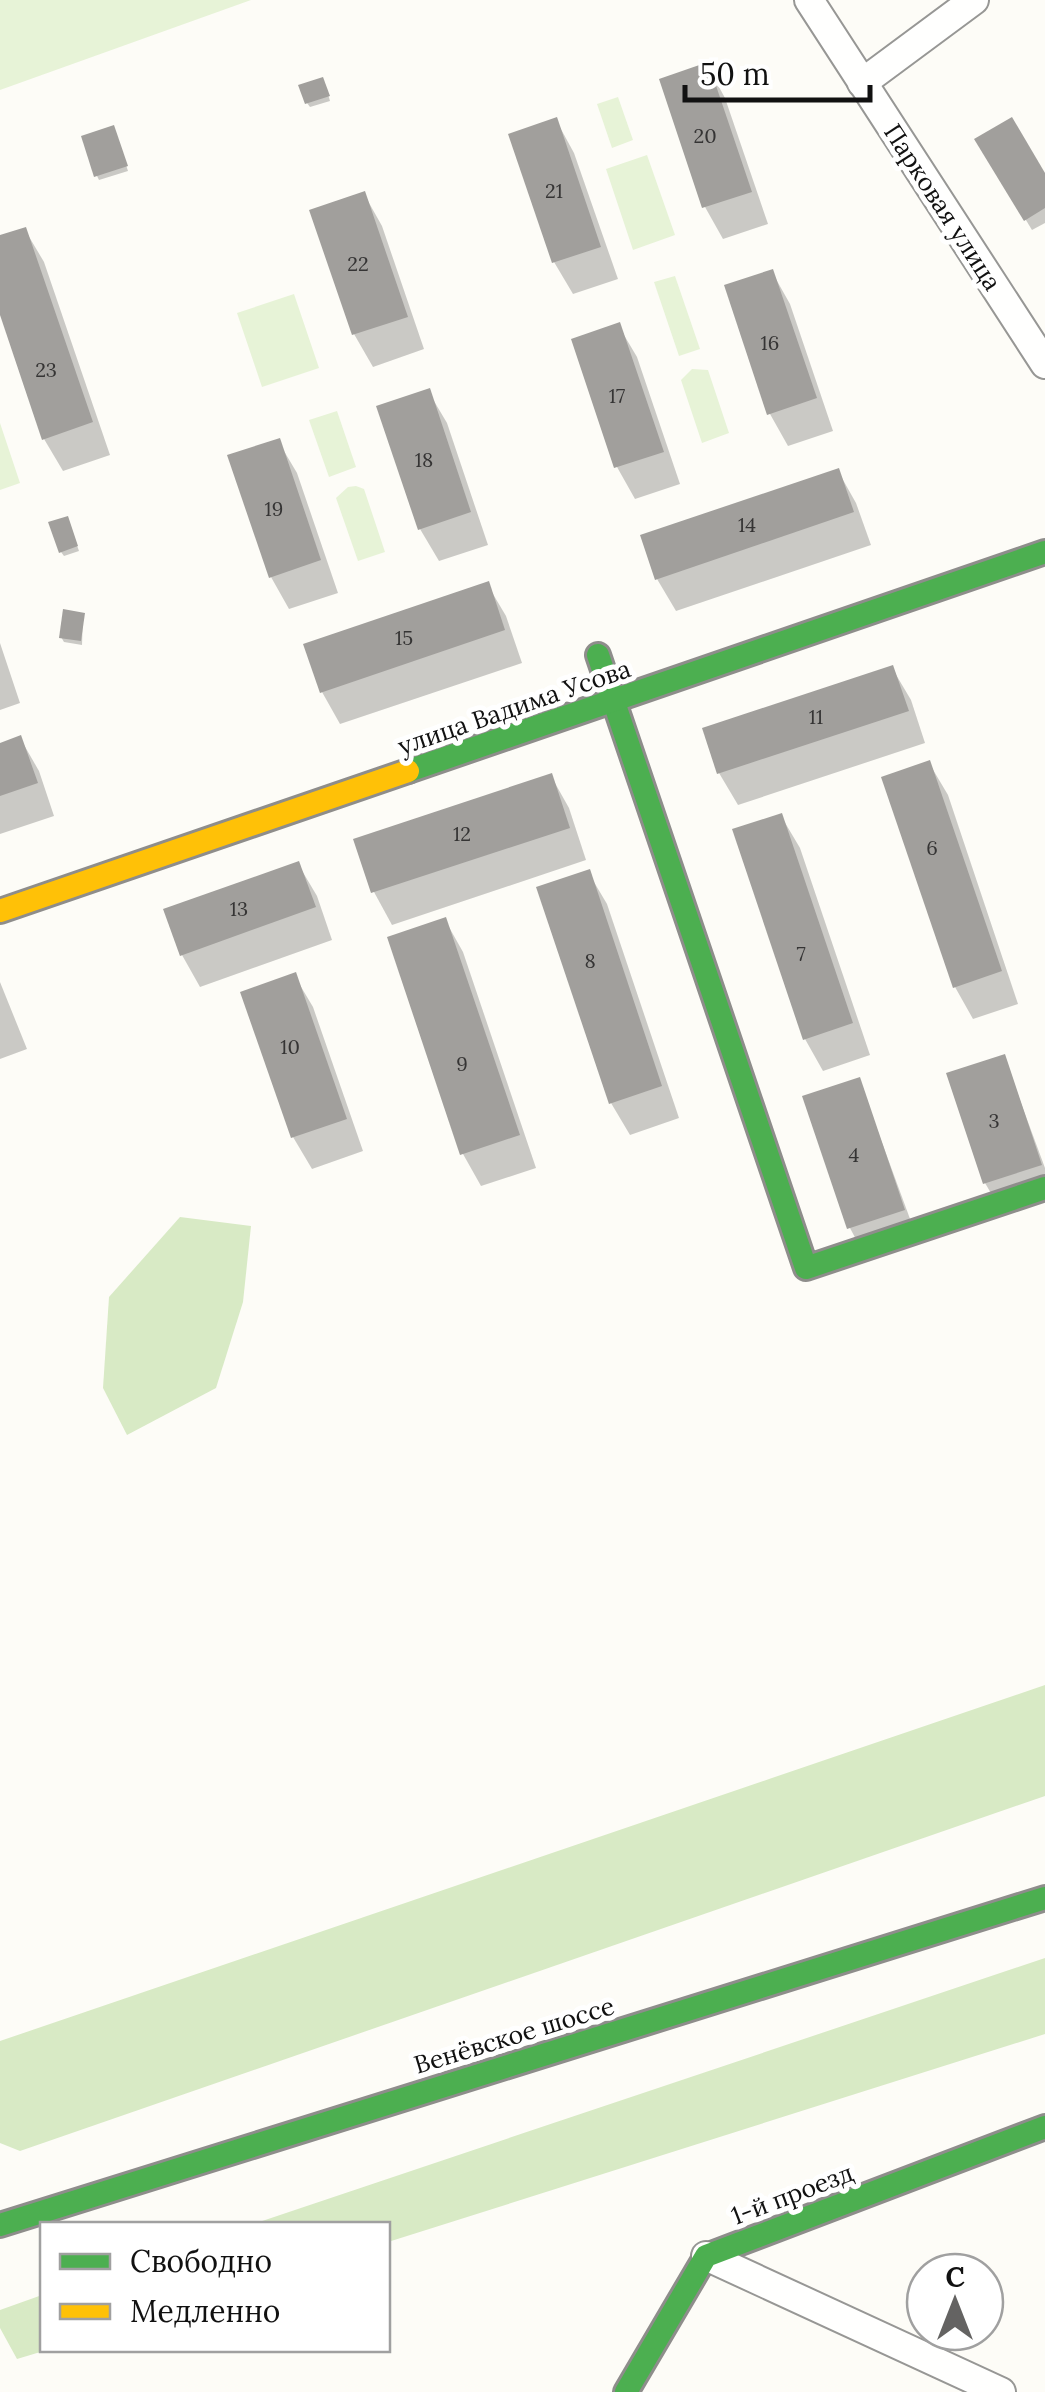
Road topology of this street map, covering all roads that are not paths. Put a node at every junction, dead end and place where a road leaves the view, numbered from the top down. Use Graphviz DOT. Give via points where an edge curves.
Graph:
graph roads {
  1 [pos="809,0"];
  2 [pos="974,0"];
  3 [pos="862,82"];
  4 [pos="1045,364"];
  5 [pos="1045,552"];
  6 [pos="598,655"];
  7 [pos="614,702"];
  8 [pos="0,911"];
  9 [pos="1045,1188"];
  10 [pos="1045,1898"];
  11 [pos="1045,2126"];
  12 [pos="0,2225"];
  13 [pos="706,2256"];
  14 [pos="626,2392"];
  15 [pos="1001,2392"];
  1 -- 3 [label="street, Парковая улица"];
  2 -- 3 [label="street"];
  3 -- 4 [label="street, Парковая улица"];
  5 -- 7 [label="street, улица Вадима Усова"];
  6 -- 7 [label="street"];
  7 -- 8 [label="street, улица Вадима Усова"];
  7 -- 9 [label="street" via="806,1268"];
  10 -- 12 [label="street, Венёвское шоссе"];
  11 -- 13 [label="street, 1-й проезд"];
  13 -- 14 [label="street"];
  13 -- 15 [label="street"];
}
